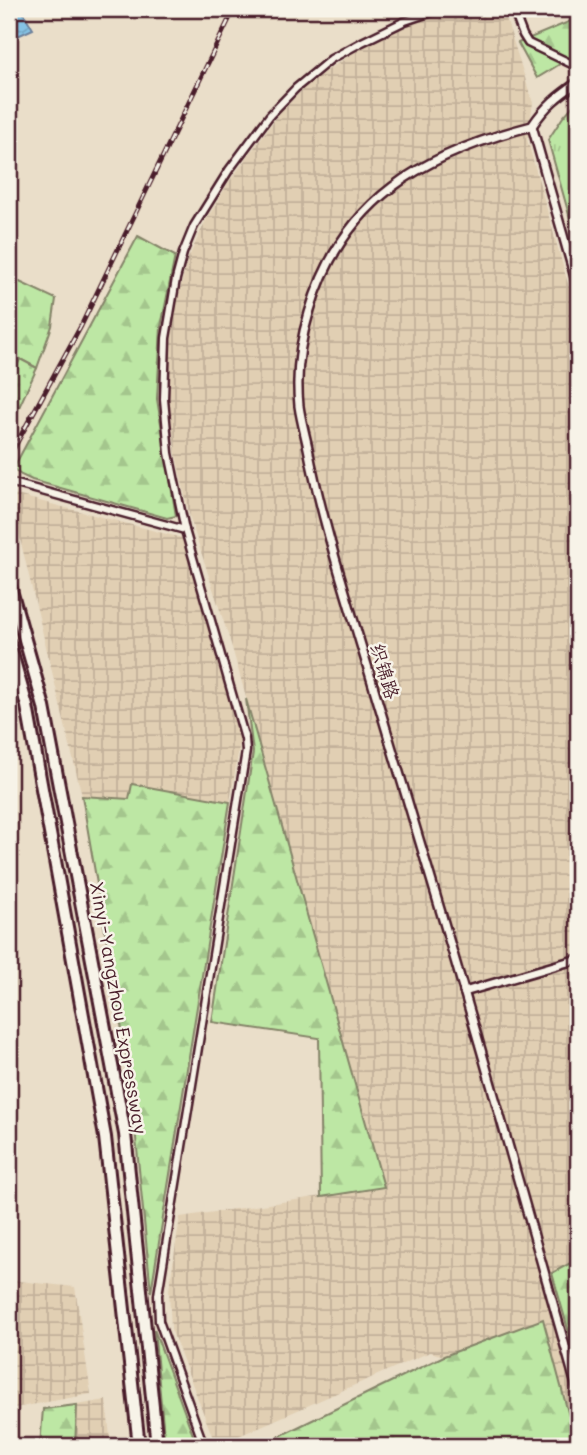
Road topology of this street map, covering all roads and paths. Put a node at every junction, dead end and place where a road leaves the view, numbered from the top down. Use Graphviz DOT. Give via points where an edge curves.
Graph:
graph roads {
  1 [pos="441,9"];
  2 [pos="513,9"];
  3 [pos="578,67"];
  4 [pos="578,82"];
  5 [pos="532,126"];
  6 [pos="578,288"];
  7 [pos="9,482"];
  8 [pos="185,530"];
  9 [pos="9,583"];
  10 [pos="9,643"];
  11 [pos="578,959"];
  12 [pos="464,992"];
  13 [pos="578,1392"];
  14 [pos="139,1446"];
  15 [pos="156,1446"];
  16 [pos="204,1446"];
  1 -- 8 [label="street" via="362,41 296,88 253,136 194,226 176,279 164,387 169,453"];
  2 -- 3 [label="street" via="528,43"];
  4 -- 5 [label="street" via="555,97"];
  5 -- 6 [label="street"];
  5 -- 12 [label="street, 织锦路" via="460,148 394,185 369,206 343,237 324,271 308,314 300,355 299,406 314,482"];
  7 -- 8 [label="street"];
  8 -- 16 [label="street" via="246,751 158,1294 159,1321"];
  9 -- 15 [label="highway, Xinyi-Yangzhou Expressway" via="44,707 125,1135"];
  10 -- 14 [label="highway, Xinyi-Yangzhou Expressway" via="27,706 105,1137"];
  11 -- 12 [label="street"];
  12 -- 13 [label="street, 织锦路"];
}
